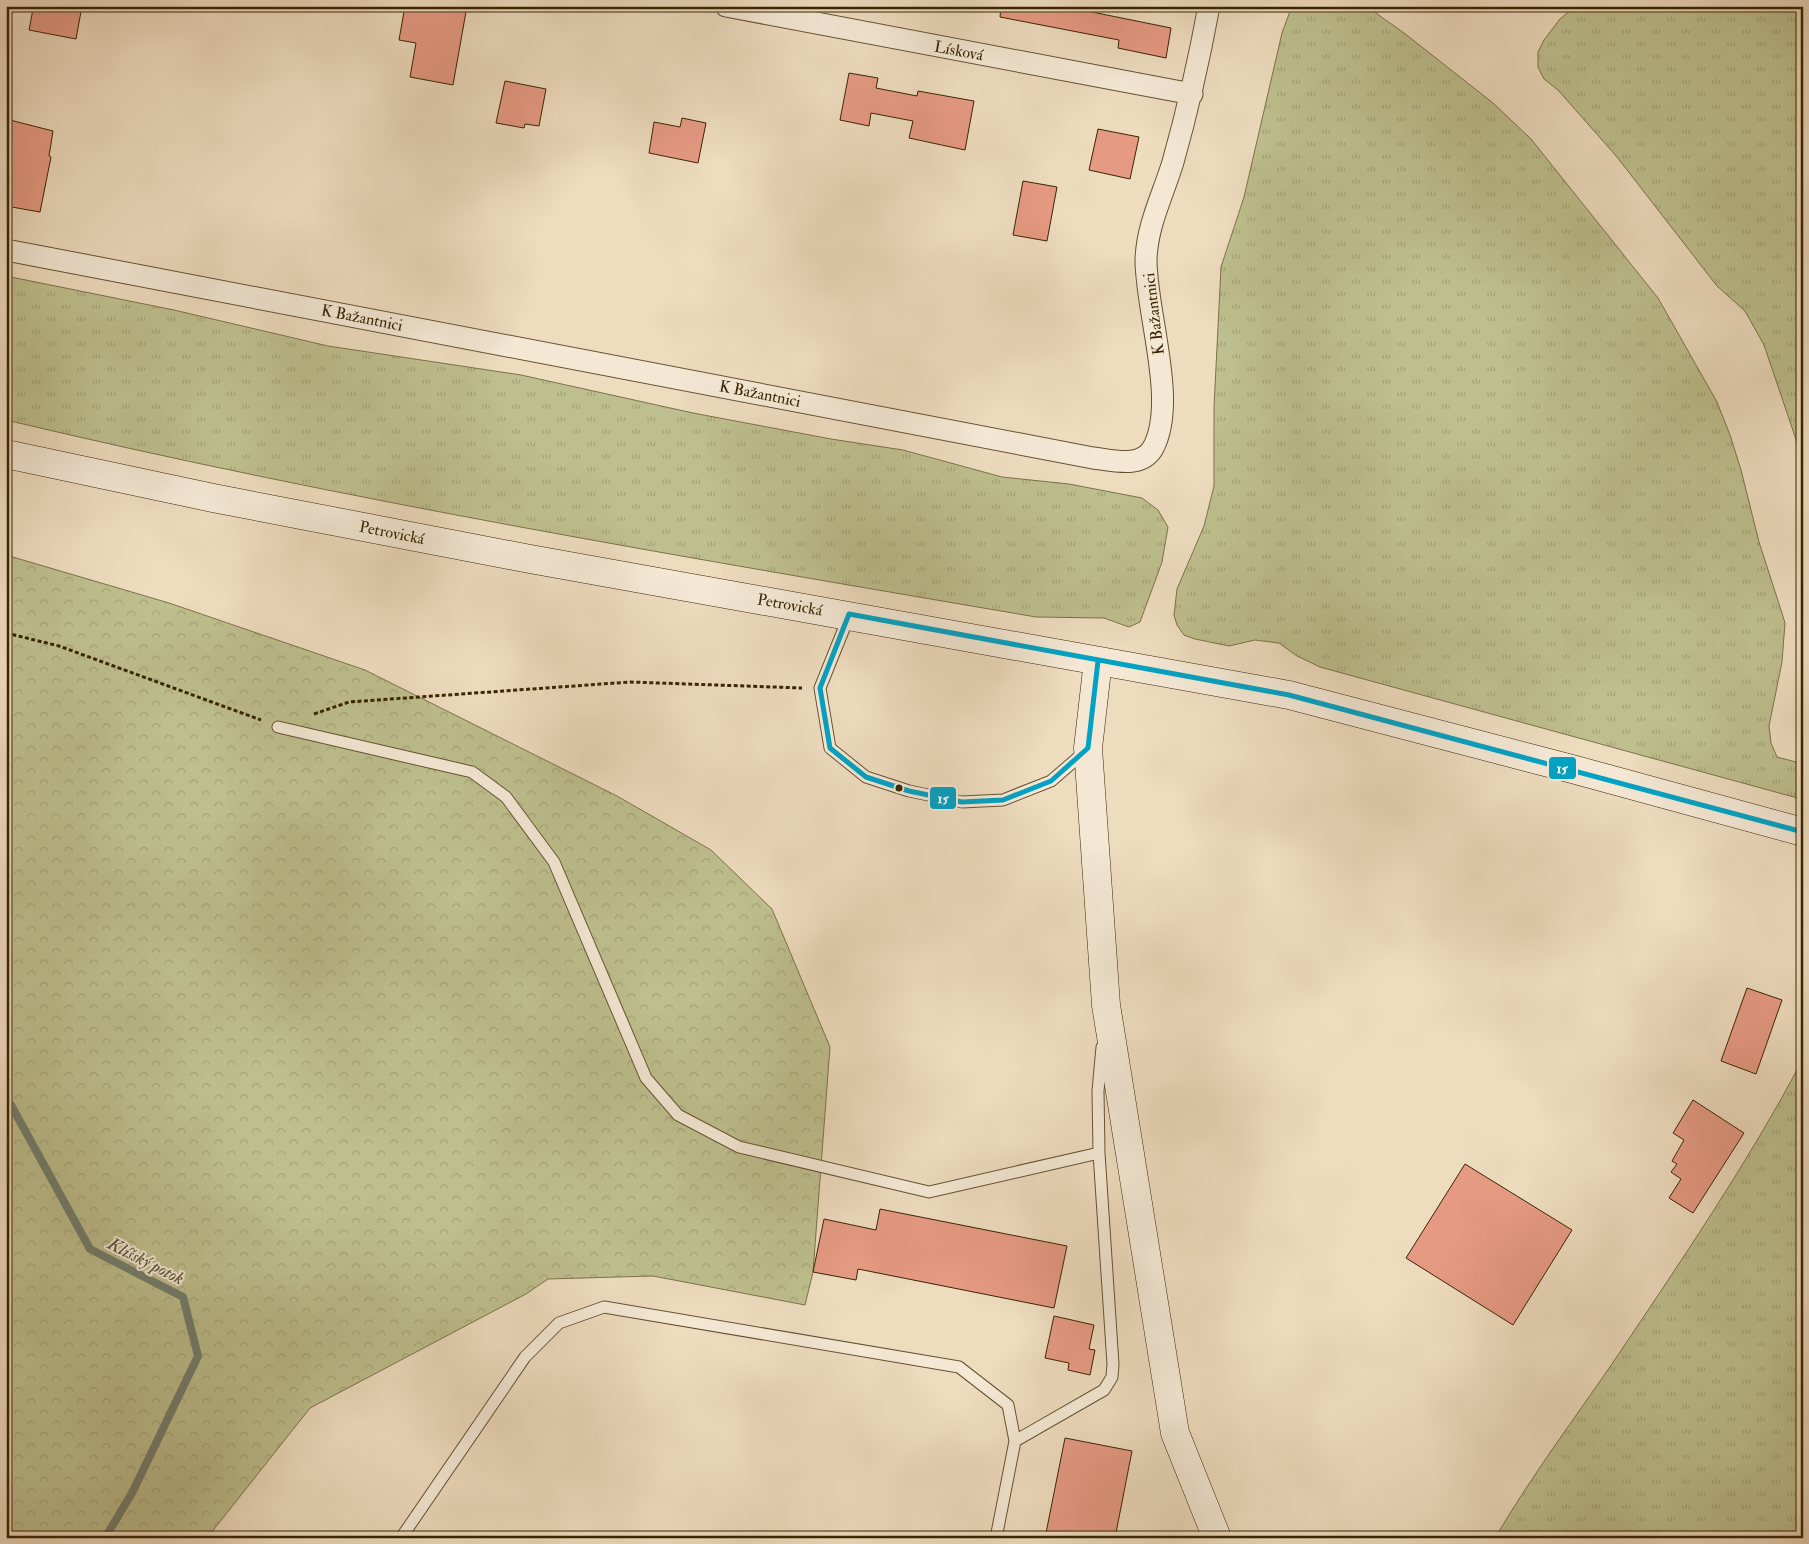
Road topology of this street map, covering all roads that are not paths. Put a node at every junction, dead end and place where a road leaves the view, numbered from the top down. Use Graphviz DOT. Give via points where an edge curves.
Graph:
graph roads {
  1 [pos="726,6"];
  2 [pos="1208,6"];
  3 [pos="1192,94"];
  4 [pos="6,250"];
  5 [pos="6,454"];
  6 [pos="850,614"];
  7 [pos="1098,661"];
  8 [pos="278,726"];
  9 [pos="1088,748"];
  10 [pos="1803,832"];
  11 [pos="1106,1005"];
  12 [pos="1099,1153"];
  13 [pos="1016,1441"];
  14 [pos="401,1538"];
  15 [pos="996,1538"];
  16 [pos="1217,1538"];
  1 -- 3 [label="street, Lísková"];
  2 -- 3 [label="street, K Bažantnici"];
  3 -- 4 [label="street, K Bažantnici" via="1168,178 1150,226 1146,261 1162,397 1160,430 1153,448 1135,462 1093,458"];
  5 -- 6 [label="main road, Petrovická" via="213,498 511,555"];
  6 -- 7 [label="main road, Petrovická"];
  6 -- 9 [label="lane" via="820,688 830,748 866,777 909,791 962,802 1003,800 1051,781"];
  7 -- 9 [label="main road"];
  7 -- 10 [label="main road, Petrovická" via="1290,695"];
  8 -- 12 [label="lane" via="472,772 506,797 554,862 646,1078 678,1115 739,1147 929,1192"];
  9 -- 11 [label="main road"];
  11 -- 12 [label="lane" via="1098,1091"];
  11 -- 16 [label="main road" via="1175,1433"];
  12 -- 13 [label="lane" via="1113,1342 1112,1377 1104,1390"];
  13 -- 14 [label="lane" via="1008,1405 959,1367 604,1307 559,1323 525,1357"];
  13 -- 15 [label="lane"];
}
